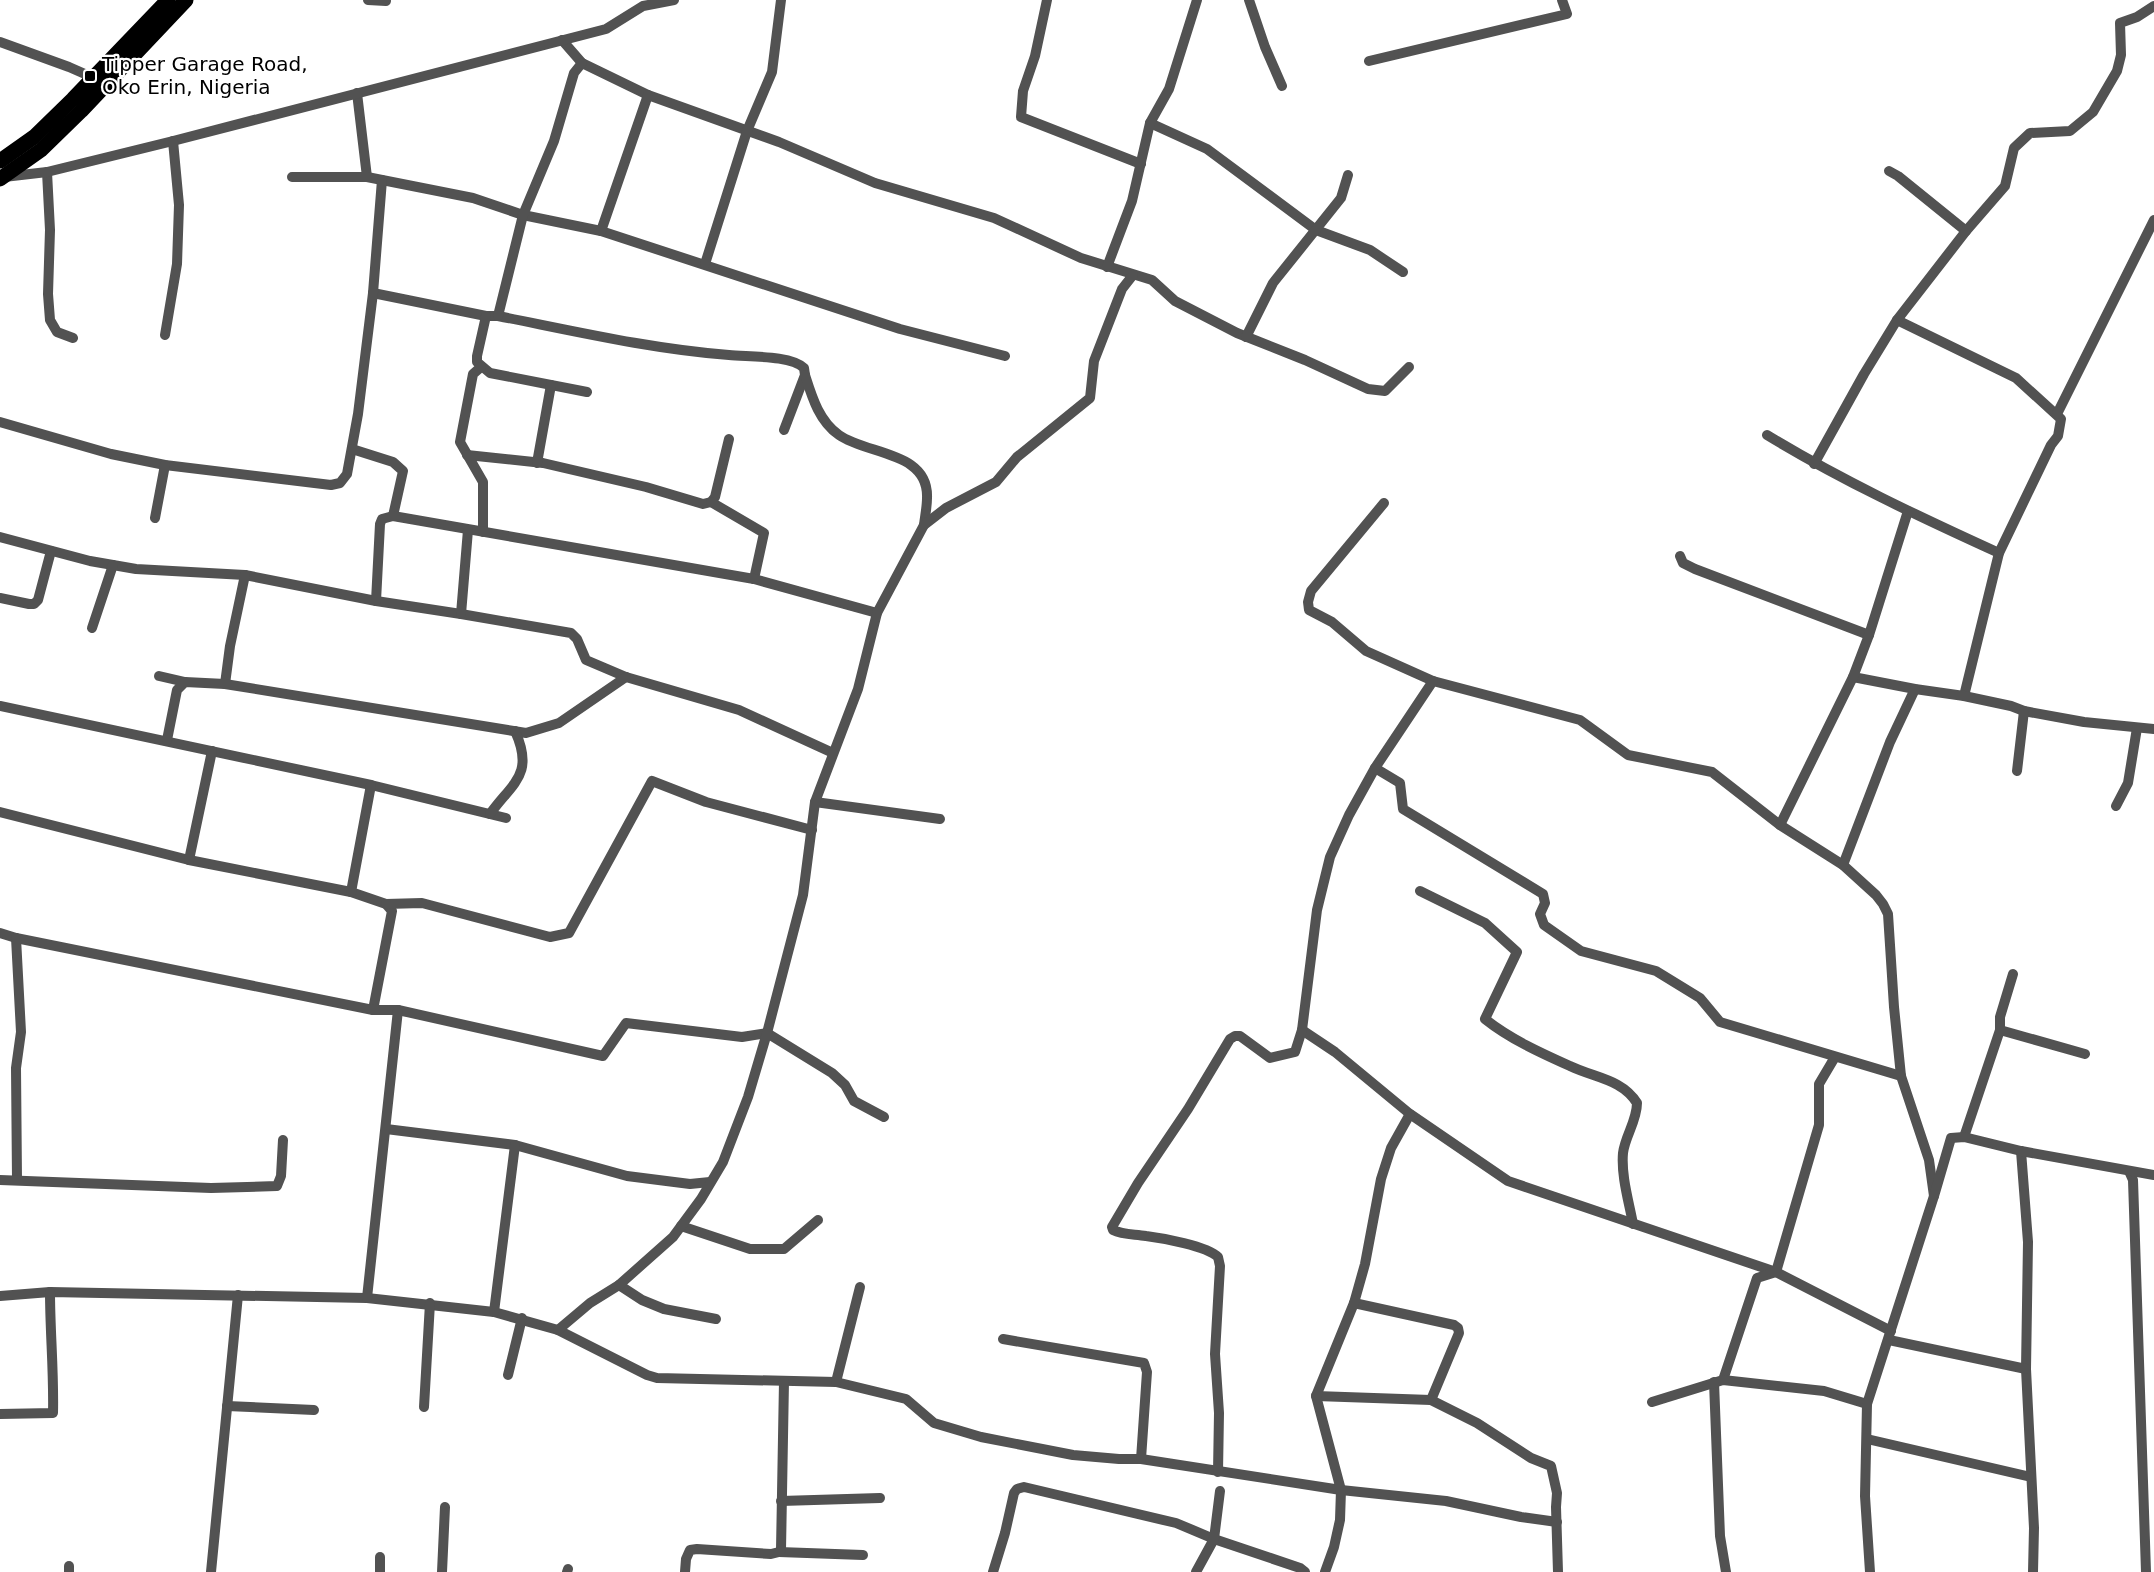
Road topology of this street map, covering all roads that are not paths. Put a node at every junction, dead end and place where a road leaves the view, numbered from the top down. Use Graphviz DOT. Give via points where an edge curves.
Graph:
graph roads {
  1 [pos="168,0"];
  2 [pos="186,0"];
  3 [pos="368,0"];
  4 [pos="674,0"];
  5 [pos="781,0"];
  6 [pos="1047,0"];
  7 [pos="1197,0"];
  8 [pos="1249,0"];
  9 [pos="1562,0"];
  10 [pos="387,1"];
  11 [pos="2154,6"];
  12 [pos="562,40"];
  13 [pos="0,42"];
  14 [pos="1369,61"];
  15 [pos="582,63"];
  16 [pos="94,78"];
  17 [pos="1282,86"];
  18 [pos="357,93"];
  19 [pos="648,95"];
  20 [pos="1150,123"];
  21 [pos="747,130"];
  22 [pos="173,141"];
  23 [pos="0,161"];
  24 [pos="1141,164"];
  25 [pos="1888,171"];
  26 [pos="47,172"];
  27 [pos="1348,175"];
  28 [pos="292,177"];
  29 [pos="367,177"];
  30 [pos="1,178"];
  31 [pos="381,180"];
  32 [pos="523,216"];
  33 [pos="2154,220"];
  34 [pos="1317,230"];
  35 [pos="601,231"];
  36 [pos="1966,231"];
  37 [pos="705,264"];
  38 [pos="1107,267"];
  39 [pos="1403,272"];
  40 [pos="1134,275"];
  41 [pos="373,293"];
  42 [pos="486,316"];
  43 [pos="498,316"];
  44 [pos="1897,320"];
  45 [pos="165,335"];
  46 [pos="1246,337"];
  47 [pos="73,338"];
  48 [pos="1005,356"];
  49 [pos="481,367"];
  50 [pos="1409,367"];
  51 [pos="805,375"];
  52 [pos="551,385"];
  53 [pos="587,392"];
  54 [pos="2057,414"];
  55 [pos="0,422"];
  56 [pos="784,430"];
  57 [pos="1767,435"];
  58 [pos="729,439"];
  59 [pos="352,449"];
  60 [pos="467,455"];
  61 [pos="537,463"];
  62 [pos="1814,464"];
  63 [pos="165,465"];
  64 [pos="711,502"];
  65 [pos="1384,503"];
  66 [pos="1908,511"];
  67 [pos="393,516"];
  68 [pos="155,518"];
  69 [pos="924,525"];
  70 [pos="468,530"];
  71 [pos="483,532"];
  72 [pos="0,537"];
  73 [pos="51,551"];
  74 [pos="1999,553"];
  75 [pos="1680,556"];
  76 [pos="113,565"];
  77 [pos="244,575"];
  78 [pos="754,579"];
  79 [pos="0,598"];
  80 [pos="376,602"];
  81 [pos="877,613"];
  82 [pos="461,614"];
  83 [pos="92,627"];
  84 [pos="1869,635"];
  85 [pos="159,676"];
  86 [pos="1853,676"];
  87 [pos="626,677"];
  88 [pos="1433,681"];
  89 [pos="185,682"];
  90 [pos="225,684"];
  91 [pos="1915,689"];
  92 [pos="1964,696"];
  93 [pos="0,706"];
  94 [pos="2025,711"];
  95 [pos="2137,728"];
  96 [pos="2154,729"];
  97 [pos="515,731"];
  98 [pos="167,740"];
  99 [pos="212,751"];
  100 [pos="833,753"];
  101 [pos="1375,768"];
  102 [pos="2017,771"];
  103 [pos="371,785"];
  104 [pos="815,802"];
  105 [pos="2116,806"];
  106 [pos="0,812"];
  107 [pos="490,814"];
  108 [pos="506,818"];
  109 [pos="940,819"];
  110 [pos="1780,825"];
  111 [pos="812,830"];
  112 [pos="189,860"];
  113 [pos="1843,865"];
  114 [pos="1420,891"];
  115 [pos="351,892"];
  116 [pos="386,904"];
  117 [pos="0,933"];
  118 [pos="16,938"];
  119 [pos="2013,974"];
  120 [pos="373,1010"];
  121 [pos="398,1010"];
  122 [pos="1302,1030"];
  123 [pos="2000,1030"];
  124 [pos="767,1034"];
  125 [pos="2085,1054"];
  126 [pos="1835,1057"];
  127 [pos="1901,1076"];
  128 [pos="1410,1114"];
  129 [pos="884,1117"];
  130 [pos="386,1130"];
  131 [pos="1964,1137"];
  132 [pos="283,1140"];
  133 [pos="515,1145"];
  134 [pos="2020,1151"];
  135 [pos="2129,1171"];
  136 [pos="2154,1174"];
  137 [pos="0,1180"];
  138 [pos="17,1180"];
  139 [pos="710,1182"];
  140 [pos="1934,1196"];
  141 [pos="818,1220"];
  142 [pos="1633,1224"];
  143 [pos="681,1226"];
  144 [pos="1776,1272"];
  145 [pos="619,1285"];
  146 [pos="860,1287"];
  147 [pos="50,1292"];
  148 [pos="238,1295"];
  149 [pos="0,1296"];
  150 [pos="367,1298"];
  151 [pos="430,1303"];
  152 [pos="1354,1303"];
  153 [pos="494,1312"];
  154 [pos="522,1318"];
  155 [pos="716,1319"];
  156 [pos="558,1330"];
  157 [pos="1890,1335"];
  158 [pos="1003,1339"];
  159 [pos="2026,1369"];
  160 [pos="508,1375"];
  161 [pos="1718,1381"];
  162 [pos="784,1382"];
  163 [pos="836,1382"];
  164 [pos="1316,1396"];
  165 [pos="1431,1400"];
  166 [pos="1652,1402"];
  167 [pos="1867,1404"];
  168 [pos="227,1406"];
  169 [pos="424,1407"];
  170 [pos="314,1410"];
  171 [pos="0,1414"];
  172 [pos="1867,1439"];
  173 [pos="1141,1459"];
  174 [pos="1218,1472"];
  175 [pos="2031,1477"];
  176 [pos="1341,1490"];
  177 [pos="1220,1491"];
  178 [pos="880,1498"];
  179 [pos="781,1501"];
  180 [pos="445,1507"];
  181 [pos="1557,1522"];
  182 [pos="1214,1539"];
  183 [pos="779,1552"];
  184 [pos="863,1555"];
  185 [pos="381,1557"];
  186 [pos="211,1572"];
  187 [pos="380,1572"];
  188 [pos="442,1572"];
  189 [pos="685,1572"];
  190 [pos="993,1572"];
  191 [pos="1196,1572"];
  192 [pos="1305,1572"];
  193 [pos="1326,1572"];
  194 [pos="1558,1572"];
  195 [pos="1726,1572"];
  196 [pos="1870,1572"];
  197 [pos="2033,1572"];
  198 [pos="2146,1572"];
  1 -- 16 [label="main road"];
  2 -- 30 [label="main road" via="41,150"];
  3 -- 10 [label="street"];
  4 -- 12 [label="street" via="643,6 606,29"];
  5 -- 21 [label="street" via="772,72"];
  6 -- 24 [label="street" via="1023,91 1021,117"];
  7 -- 20 [label="street" via="1169,89"];
  8 -- 17 [label="street"];
  9 -- 14 [label="street" via="1567,14"];
  11 -- 36 [label="street" via="2120,22 2121,55 2117,71 2093,112 2070,131 2030,133 2014,148 2005,186"];
  12 -- 15 [label="street"];
  12 -- 18 [label="street"];
  13 -- 16 [label="street"];
  15 -- 19 [label="street"];
  15 -- 32 [label="street" via="574,73 554,141"];
  16 -- 23 [label="main road" via="34,137"];
  18 -- 22 [label="street"];
  18 -- 29 [label="street"];
  19 -- 21 [label="street"];
  19 -- 35 [label="street"];
  20 -- 24 [label="street"];
  20 -- 34 [label="street" via="1207,149"];
  21 -- 37 [label="street"];
  21 -- 38 [label="street" via="875,183 994,218"];
  22 -- 26 [label="street"];
  22 -- 45 [label="street" via="177,264"];
  24 -- 38 [label="street" via="1132,201"];
  25 -- 36 [label="street"];
  26 -- 30 [label="street"];
  26 -- 47 [label="street" via="50,320 57,332"];
  27 -- 34 [label="street" via="1341,198"];
  28 -- 29 [label="street"];
  29 -- 31 [label="street"];
  31 -- 32 [label="street" via="473,198"];
  31 -- 41 [label="street"];
  32 -- 35 [label="street"];
  32 -- 43 [label="street"];
  33 -- 54 [label="street"];
  34 -- 39 [label="street" via="1370,250"];
  34 -- 46 [label="street" via="1273,283"];
  35 -- 37 [label="street"];
  36 -- 44 [label="street"];
  37 -- 48 [label="street" via="900,329"];
  38 -- 40 [label="street"];
  40 -- 46 [label="street" via="1152,280 1174,301"];
  40 -- 69 [label="street" via="1122,288 1094,361 1090,398 1017,457 996,482 946,508"];
  41 -- 42 [label="street"];
  41 -- 59 [label="street"];
  42 -- 43 [label="street"];
  42 -- 49 [label="street" via="477,356"];
  43 -- 51 [label="street" via="691,352 799,363"];
  44 -- 54 [label="street" via="2016,378"];
  44 -- 62 [label="street"];
  46 -- 50 [label="street" via="1368,389 1385,391"];
  49 -- 52 [label="street" via="490,373"];
  49 -- 60 [label="street" via="473,374 460,442"];
  51 -- 56 [label="street"];
  51 -- 69 [label="street" via="817,409 838,435 914,465 923,477 928,495"];
  52 -- 53 [label="street"];
  52 -- 61 [label="street"];
  54 -- 74 [label="street" via="2061,419 2058,436"];
  55 -- 63 [label="street"];
  57 -- 62 [label="street"];
  58 -- 64 [label="street"];
  59 -- 63 [label="street" via="348,474 340,483 331,485"];
  59 -- 67 [label="street" via="393,462 403,471"];
  60 -- 61 [label="street"];
  60 -- 71 [label="street" via="483,482"];
  61 -- 64 [label="street" via="703,504"];
  62 -- 66 [label="street"];
  63 -- 68 [label="street"];
  64 -- 78 [label="street" via="764,533"];
  65 -- 88 [label="street" via="1311,591 1310,610 1332,622 1366,651"];
  66 -- 74 [label="street"];
  66 -- 84 [label="street"];
  67 -- 70 [label="street"];
  67 -- 80 [label="street" via="386,516 380,524"];
  69 -- 81 [label="street"];
  70 -- 71 [label="street"];
  70 -- 82 [label="street"];
  71 -- 78 [label="street"];
  72 -- 73 [label="street"];
  73 -- 76 [label="street"];
  73 -- 79 [label="street" via="38,600 29,604"];
  74 -- 92 [label="street"];
  75 -- 84 [label="street" via="1683,563 1695,569"];
  76 -- 77 [label="street"];
  76 -- 83 [label="street"];
  77 -- 80 [label="street"];
  77 -- 90 [label="street"];
  78 -- 81 [label="street"];
  80 -- 82 [label="street"];
  81 -- 100 [label="street" via="858,689"];
  82 -- 87 [label="street" via="571,633 586,660"];
  84 -- 86 [label="street"];
  85 -- 89 [label="street"];
  86 -- 91 [label="street"];
  86 -- 110 [label="street"];
  87 -- 97 [label="street" via="558,723 526,733"];
  87 -- 100 [label="street" via="739,710"];
  88 -- 101 [label="street"];
  88 -- 110 [label="street" via="1580,720 1628,755 1712,772"];
  89 -- 90 [label="street"];
  89 -- 98 [label="street" via="177,690"];
  90 -- 97 [label="street"];
  91 -- 92 [label="street"];
  91 -- 113 [label="street" via="1890,742"];
  92 -- 94 [label="street"];
  93 -- 98 [label="street"];
  94 -- 95 [label="street"];
  94 -- 102 [label="street"];
  95 -- 96 [label="street"];
  95 -- 105 [label="street" via="2128,783"];
  97 -- 107 [label="street" via="523,755 519,778"];
  98 -- 99 [label="street"];
  99 -- 103 [label="street"];
  99 -- 112 [label="street"];
  100 -- 104 [label="street"];
  101 -- 122 [label="street" via="1330,857 1317,910"];
  101 -- 126 [label="street" via="1400,783 1403,809 1543,894 1545,903 1540,914 1544,925 1581,951 1656,971 1700,998 1720,1022"];
  103 -- 107 [label="street"];
  103 -- 115 [label="street"];
  104 -- 109 [label="street"];
  104 -- 111 [label="street"];
  106 -- 112 [label="street"];
  107 -- 108 [label="street"];
  110 -- 113 [label="street"];
  111 -- 116 [label="street" via="706,802 652,781 569,933 550,937 422,903"];
  111 -- 124 [label="street" via="803,895"];
  112 -- 115 [label="street"];
  113 -- 127 [label="street" via="1876,895 1888,914"];
  114 -- 142 [label="street" via="1485,923 1517,952 1485,1019 1500,1031 1572,1067 1624,1086 1638,1103 1623,1151"];
  115 -- 116 [label="street"];
  116 -- 120 [label="street" via="392,911"];
  117 -- 118 [label="street"];
  118 -- 120 [label="street"];
  118 -- 138 [label="street" via="21,1032 16,1068"];
  119 -- 123 [label="street"];
  120 -- 121 [label="street"];
  121 -- 124 [label="street" via="603,1056 626,1023 742,1037"];
  121 -- 130 [label="street"];
  122 -- 128 [label="street"];
  122 -- 174 [label="street" via="1295,1052 1270,1058 1240,1036 1230,1039 1112,1227 1118,1233 1207,1250 1218,1257"];
  123 -- 125 [label="street"];
  123 -- 131 [label="street"];
  124 -- 129 [label="street" via="832,1073 854,1101"];
  124 -- 139 [label="street" via="723,1162"];
  126 -- 127 [label="street"];
  126 -- 144 [label="street" via="1819,1084 1819,1125"];
  127 -- 140 [label="street" via="1929,1160"];
  128 -- 142 [label="street" via="1508,1181"];
  128 -- 152 [label="street" via="1391,1148 1381,1179"];
  130 -- 133 [label="street"];
  130 -- 150 [label="street"];
  131 -- 134 [label="street"];
  131 -- 140 [label="street" via="1951,1138"];
  132 -- 138 [label="street" via="281,1176 276,1186 211,1188"];
  133 -- 139 [label="street" via="627,1176 690,1184"];
  133 -- 153 [label="street"];
  134 -- 135 [label="street"];
  134 -- 159 [label="street" via="2028,1242"];
  135 -- 136 [label="street"];
  135 -- 198 [label="street" via="2133,1180"];
  137 -- 138 [label="street"];
  139 -- 143 [label="street"];
  140 -- 157 [label="street"];
  141 -- 143 [label="street" via="784,1249 750,1249"];
  142 -- 144 [label="street"];
  143 -- 145 [label="street"];
  144 -- 157 [label="street"];
  144 -- 161 [label="street" via="1757,1278"];
  145 -- 155 [label="street" via="664,1309"];
  145 -- 156 [label="street"];
  146 -- 163 [label="street"];
  147 -- 148 [label="street"];
  147 -- 149 [label="street"];
  147 -- 171 [label="street" via="53,1413"];
  148 -- 150 [label="street"];
  148 -- 168 [label="street"];
  150 -- 151 [label="street"];
  151 -- 153 [label="street"];
  151 -- 169 [label="street"];
  152 -- 164 [label="street"];
  152 -- 165 [label="street" via="1458,1328 1459,1334"];
  153 -- 154 [label="street"];
  154 -- 156 [label="street"];
  154 -- 160 [label="street"];
  156 -- 162 [label="street" via="657,1378"];
  157 -- 159 [label="street"];
  157 -- 167 [label="street"];
  158 -- 173 [label="street" via="1144,1363 1147,1372"];
  159 -- 175 [label="street"];
  161 -- 166 [label="street"];
  161 -- 167 [label="street" via="1824,1391"];
  161 -- 195 [label="street" via="1720,1536"];
  162 -- 163 [label="street"];
  162 -- 179 [label="street"];
  163 -- 173 [label="street" via="906,1399 934,1423 981,1437 1073,1455"];
  164 -- 165 [label="street"];
  164 -- 176 [label="street"];
  165 -- 181 [label="street" via="1551,1466 1557,1493"];
  167 -- 172 [label="street"];
  168 -- 170 [label="street"];
  168 -- 186 [label="street"];
  172 -- 175 [label="street"];
  172 -- 196 [label="street" via="1865,1496"];
  173 -- 174 [label="street"];
  174 -- 176 [label="street"];
  175 -- 197 [label="street"];
  176 -- 181 [label="street" via="1446,1501"];
  176 -- 193 [label="street" via="1340,1520"];
  177 -- 182 [label="street"];
  178 -- 179 [label="street"];
  179 -- 183 [label="street"];
  180 -- 188 [label="street"];
  181 -- 194 [label="street"];
  182 -- 190 [label="street" via="1176,1523 1024,1487 1014,1493"];
  182 -- 191 [label="street"];
  182 -- 192 [label="street"];
  183 -- 184 [label="street"];
  183 -- 189 [label="street" via="690,1550"];
  185 -- 187 [label="street"];
}
